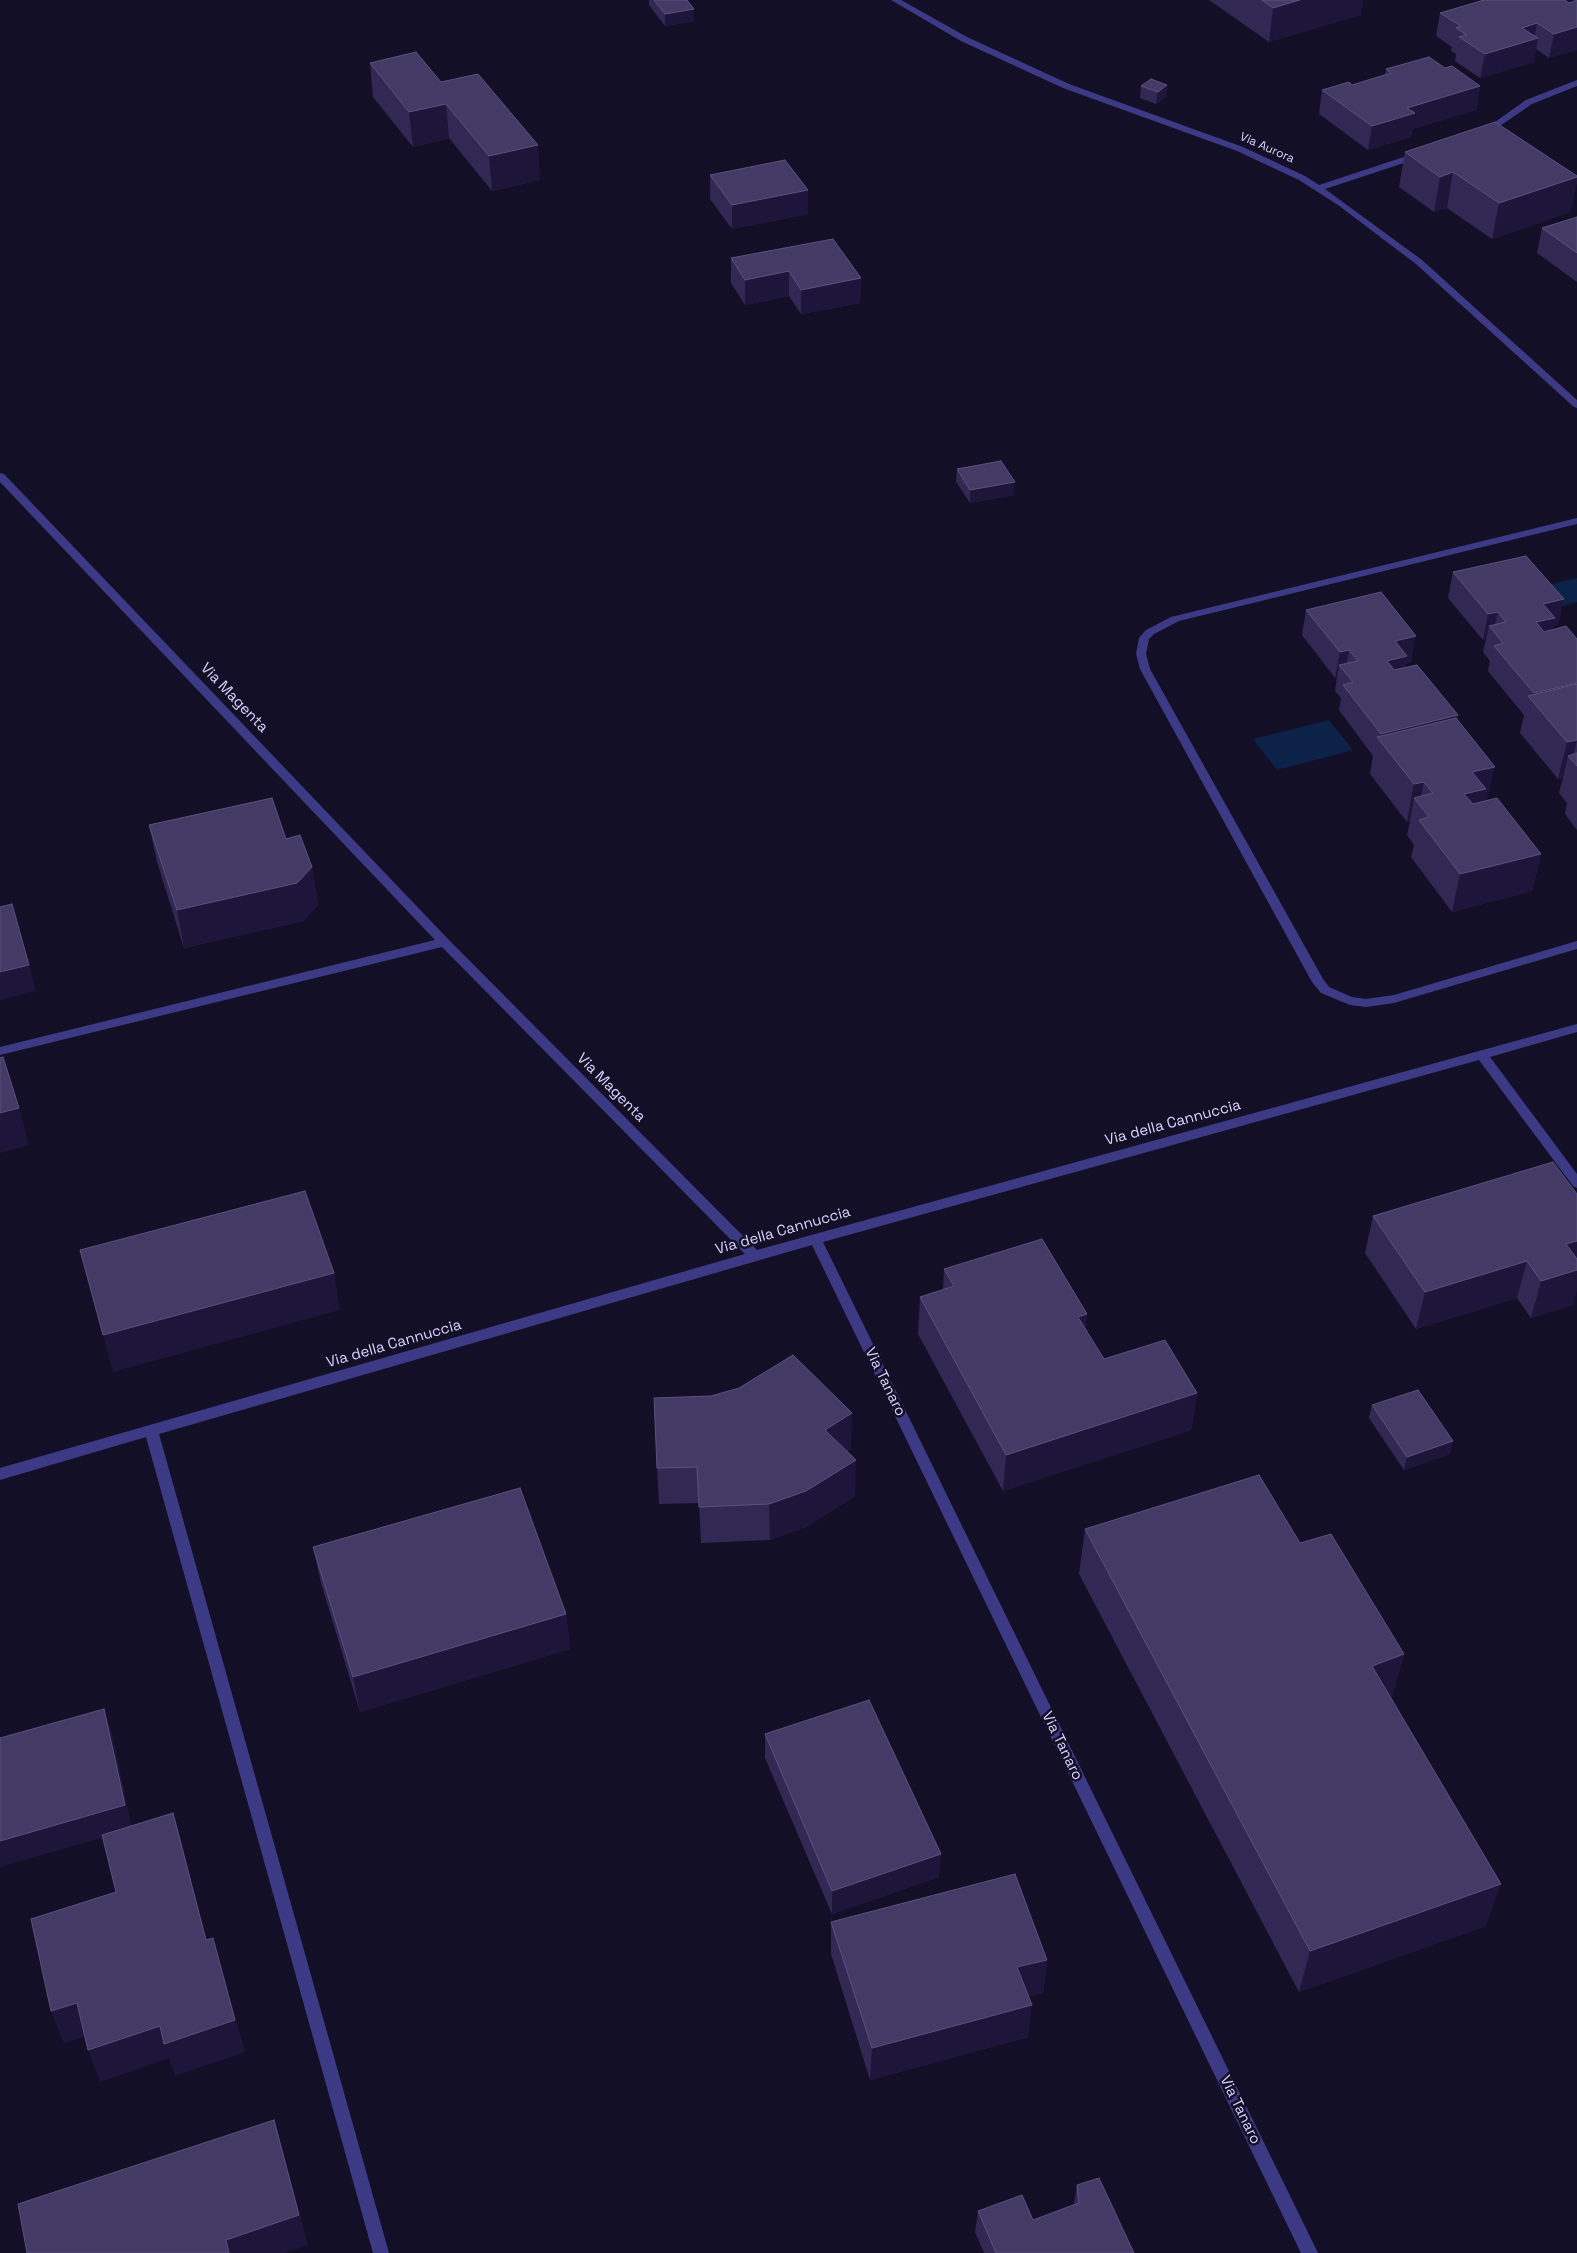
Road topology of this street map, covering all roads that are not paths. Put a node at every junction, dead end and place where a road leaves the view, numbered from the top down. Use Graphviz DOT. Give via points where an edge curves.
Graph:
graph roads {
  1 [pos="895,0"];
  2 [pos="1577,83"];
  3 [pos="1474,137"];
  4 [pos="1430,152"];
  5 [pos="1318,188"];
  6 [pos="1577,405"];
  7 [pos="0,476"];
  8 [pos="1577,521"];
  9 [pos="444,942"];
  10 [pos="1577,945"];
  11 [pos="1577,1028"];
  12 [pos="0,1050"];
  13 [pos="1481,1054"];
  14 [pos="1577,1183"];
  15 [pos="815,1239"];
  16 [pos="755,1256"];
  17 [pos="151,1431"];
  18 [pos="0,1474"];
  19 [pos="381,2253"];
  20 [pos="1310,2253"];
  1 -- 5 [label="street, Via Aurora" via="964,39 1066,86 1247,152"];
  2 -- 3 [label="street" via="1534,99 1490,130"];
  4 -- 5 [label="street"];
  5 -- 6 [label="street, Via Aurora" via="1419,262"];
  7 -- 9 [label="street, Via Magenta"];
  8 -- 10 [label="street" via="1175,619 1144,638 1141,654 1149,678 1318,982 1326,990 1350,1001 1394,1000"];
  9 -- 12 [label="street"];
  9 -- 16 [label="street, Via Magenta"];
  11 -- 13 [label="street, Via della Cannuccia"];
  13 -- 14 [label="street"];
  13 -- 15 [label="street, Via della Cannuccia"];
  15 -- 16 [label="street, Via della Cannuccia"];
  15 -- 20 [label="street, Via Tanaro"];
  16 -- 17 [label="street, Via della Cannuccia"];
  17 -- 18 [label="street, Via della Cannuccia"];
  17 -- 19 [label="street"];
}
